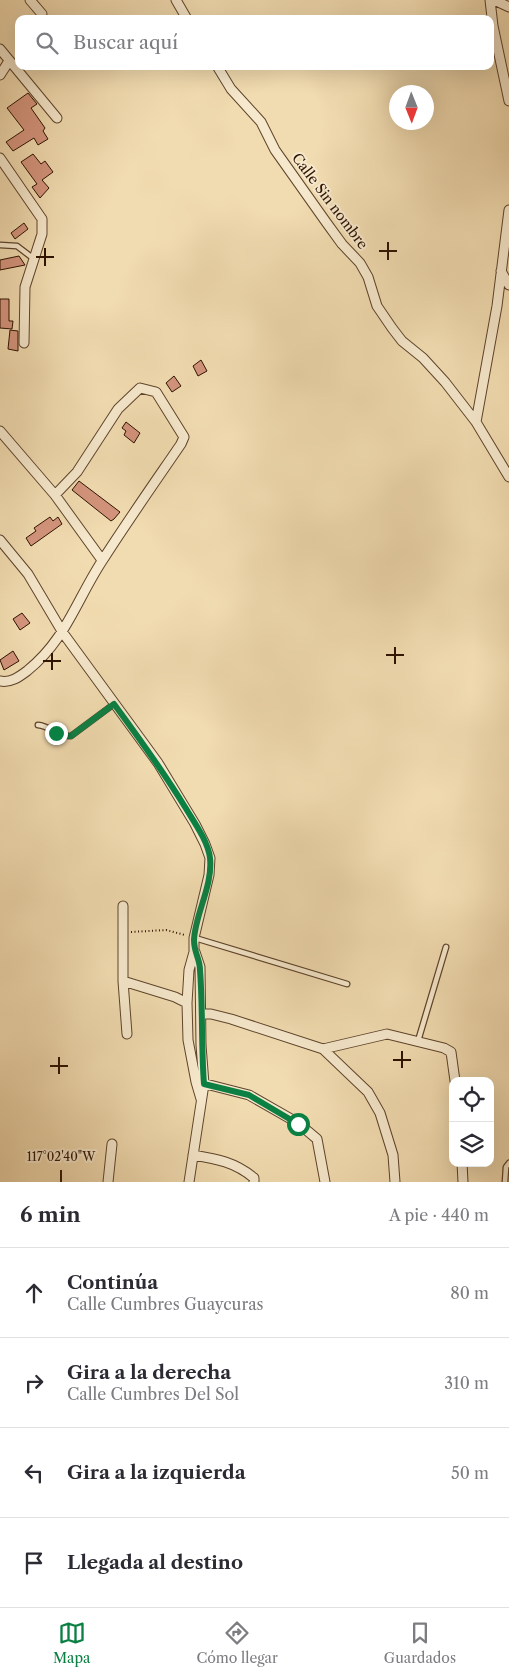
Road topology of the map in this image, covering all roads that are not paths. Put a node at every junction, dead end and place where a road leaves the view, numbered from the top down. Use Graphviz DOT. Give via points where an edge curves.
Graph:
graph roads {
  1 [pos="30,0"];
  2 [pos="176,0"];
  3 [pos="490,0"];
  4 [pos="494,0"];
  5 [pos="509,7"];
  6 [pos="42,14"];
  7 [pos="185,15"];
  8 [pos="492,15"];
  9 [pos="494,31"];
  10 [pos="0,49"];
  11 [pos="9,61"];
  12 [pos="15,68"];
  13 [pos="17,70"];
  14 [pos="219,70"];
  15 [pos="0,75"];
  16 [pos="509,101"];
  17 [pos="57,118"];
  18 [pos="0,158"];
  19 [pos="509,210"];
  20 [pos="0,245"];
  21 [pos="34,259"];
  22 [pos="501,271"];
  23 [pos="509,285"];
  24 [pos="24,343"];
  25 [pos="476,422"];
  26 [pos="0,431"];
  27 [pos="509,477"];
  28 [pos="55,496"];
  29 [pos="0,540"];
  30 [pos="102,560"];
  31 [pos="63,632"];
  32 [pos="0,681"];
  33 [pos="114,704"];
  34 [pos="38,725"];
  35 [pos="123,906"];
  36 [pos="194,938"];
  37 [pos="446,947"];
  38 [pos="194,952"];
  39 [pos="124,981"];
  40 [pos="347,984"];
  41 [pos="187,1003"];
  42 [pos="201,1014"];
  43 [pos="128,1034"];
  44 [pos="418,1040"];
  45 [pos="323,1049"];
  46 [pos="454,1077"];
  47 [pos="200,1083"];
  48 [pos="112,1144"];
  49 [pos="193,1155"];
  50 [pos="509,1163"];
  51 [pos="462,1167"];
  52 [pos="108,1182"];
  53 [pos="189,1182"];
  54 [pos="254,1182"];
  55 [pos="325,1182"];
  56 [pos="396,1182"];
  57 [pos="463,1182"];
  58 [pos="505,1182"];
  1 -- 6 [label="street"];
  2 -- 7 [label="street"];
  3 -- 8 [label="street"];
  4 -- 5 [label="street"];
  9 -- 16 [label="street"];
  10 -- 11 [label="street"];
  11 -- 12 [label="street"];
  11 -- 15 [label="street"];
  13 -- 17 [label="street"];
  14 -- 25 [label="street, Calle Sin nombre" via="231,89 261,122 275,150 342,244 360,263 377,306 392,328 445,382"];
  18 -- 21 [label="street" via="42,219 42,234"];
  19 -- 22 [label="street"];
  20 -- 21 [label="lane" via="17,246"];
  21 -- 24 [label="street" via="25,287"];
  22 -- 23 [label="street"];
  22 -- 25 [label="street"];
  25 -- 27 [label="street, Calle Sin nombre"];
  26 -- 28 [label="street"];
  28 -- 30 [label="street"];
  28 -- 30 [label="street" via="77,472 118,409 140,388 156,392 184,436"];
  29 -- 31 [label="street" via="28,574"];
  30 -- 31 [label="street"];
  31 -- 32 [label="street" via="19,677"];
  31 -- 33 [label="street"];
  33 -- 34 [label="lane" via="71,736 63,736"];
  33 -- 36 [label="street" via="158,763 206,844 210,858 209,874"];
  35 -- 39 [label="street"];
  36 -- 38 [label="street"];
  36 -- 40 [label="lane"];
  37 -- 44 [label="lane"];
  38 -- 41 [label="street" via="189,970"];
  38 -- 42 [label="street" via="200,967"];
  39 -- 41 [label="street"];
  39 -- 43 [label="street"];
  41 -- 47 [label="street" via="188,1040"];
  42 -- 45 [label="street" via="231,1019"];
  42 -- 47 [label="street"];
  44 -- 45 [label="street" via="387,1034"];
  44 -- 46 [label="street" via="451,1052"];
  45 -- 56 [label="street" via="368,1092 380,1113 393,1155"];
  47 -- 49 [label="street" via="201,1099"];
  47 -- 55 [label="street" via="249,1095 298,1124 317,1140"];
  48 -- 52 [label="street"];
  49 -- 53 [label="street"];
  49 -- 54 [label="street" via="242,1168 254,1178"];
  50 -- 58 [label="lane"];
  51 -- 57 [label="street"];
}
